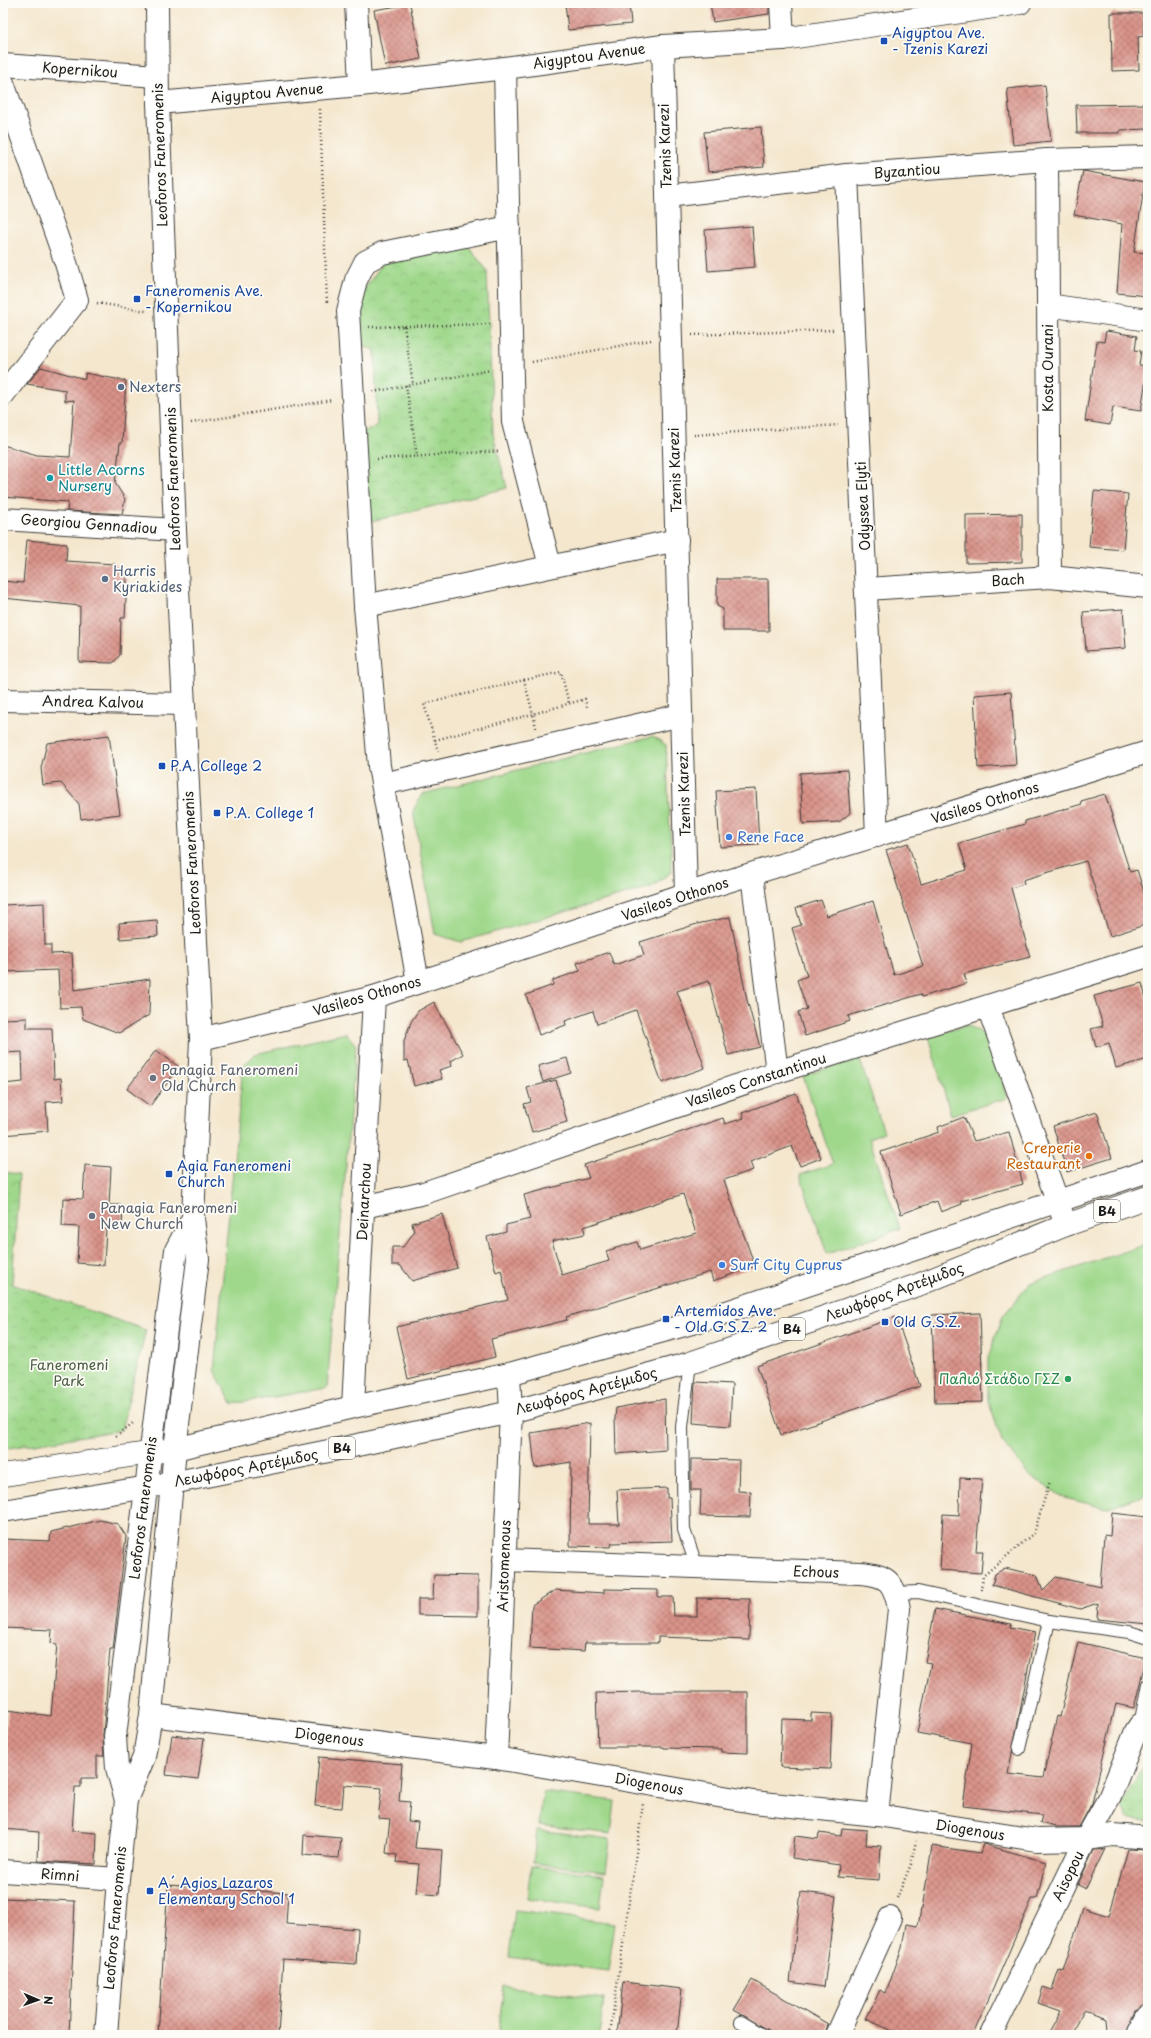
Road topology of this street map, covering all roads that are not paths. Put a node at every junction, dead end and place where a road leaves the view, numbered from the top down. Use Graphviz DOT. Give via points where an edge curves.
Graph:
graph roads {
  1 [pos="157,3"];
  2 [pos="356,3"];
  3 [pos="781,3"];
  4 [pos="1020,3"];
  5 [pos="950,8"];
  6 [pos="783,39"];
  7 [pos="663,46"];
  8 [pos="3,65"];
  9 [pos="505,68"];
  10 [pos="158,76"];
  11 [pos="3,83"];
  12 [pos="360,85"];
  13 [pos="158,103"];
  14 [pos="1148,157"];
  15 [pos="1047,160"];
  16 [pos="847,175"];
  17 [pos="667,196"];
  18 [pos="509,227"];
  19 [pos="1048,305"];
  20 [pos="1148,320"];
  21 [pos="3,395"];
  22 [pos="3,519"];
  23 [pos="175,530"];
  24 [pos="677,540"];
  25 [pos="550,566"];
  26 [pos="1050,577"];
  27 [pos="1148,587"];
  28 [pos="867,589"];
  29 [pos="365,606"];
  30 [pos="3,700"];
  31 [pos="184,704"];
  32 [pos="681,715"];
  33 [pos="1148,752"];
  34 [pos="383,784"];
  35 [pos="877,836"];
  36 [pos="752,875"];
  37 [pos="686,894"];
  38 [pos="1148,956"];
  39 [pos="418,982"];
  40 [pos="374,997"];
  41 [pos="988,1007"];
  42 [pos="201,1039"];
  43 [pos="777,1072"];
  44 [pos="1148,1171"];
  45 [pos="1148,1197"];
  46 [pos="1057,1201"];
  47 [pos="364,1207"];
  48 [pos="193,1218"];
  49 [pos="1066,1225"];
  50 [pos="690,1363"];
  51 [pos="509,1374"];
  52 [pos="354,1407"];
  53 [pos="511,1412"];
  54 [pos="175,1449"];
  55 [pos="149,1454"];
  56 [pos="3,1475"];
  57 [pos="172,1483"];
  58 [pos="146,1487"];
  59 [pos="3,1511"];
  60 [pos="504,1560"];
  61 [pos="697,1567"];
  62 [pos="896,1593"];
  63 [pos="1049,1621"];
  64 [pos="1148,1638"];
  65 [pos="1148,1684"];
  66 [pos="151,1715"];
  67 [pos="1144,1725"];
  68 [pos="1019,1749"];
  69 [pos="496,1758"];
  70 [pos="126,1800"];
  71 [pos="877,1815"];
  72 [pos="1148,1838"];
  73 [pos="1086,1839"];
  74 [pos="3,1871"];
  75 [pos="118,1879"];
  76 [pos="893,1908"];
  77 [pos="1148,2016"];
  78 [pos="741,2022"];
  79 [pos="106,2035"];
  80 [pos="763,2035"];
  81 [pos="838,2035"];
  82 [pos="991,2035"];
  83 [pos="1138,2035"];
  1 -- 10 [label="street, Leoforos Faneromenis"];
  2 -- 12 [label="street"];
  3 -- 6 [label="street"];
  4 -- 5 [label="street, Aigyptou Avenue"];
  5 -- 6 [label="street, Aigyptou Avenue"];
  6 -- 7 [label="street, Aigyptou Avenue"];
  7 -- 9 [label="street, Aigyptou Avenue"];
  7 -- 17 [label="street, Tzenis Karezi"];
  8 -- 10 [label="street, Kopernikou"];
  9 -- 12 [label="street, Aigyptou Avenue"];
  9 -- 18 [label="street"];
  10 -- 13 [label="street, Leoforos Faneromenis"];
  11 -- 21 [label="street" via="77,300"];
  12 -- 13 [label="street, Aigyptou Avenue"];
  13 -- 23 [label="street, Leoforos Faneromenis"];
  14 -- 15 [label="street, Byzantiou"];
  15 -- 16 [label="street, Byzantiou"];
  15 -- 19 [label="street, Kosta Ourani"];
  16 -- 17 [label="street, Byzantiou"];
  16 -- 28 [label="street, Odyssea Elyti"];
  17 -- 24 [label="street, Tzenis Karezi"];
  18 -- 25 [label="street" via="513,422"];
  18 -- 29 [label="street" via="382,253 365,262 356,280 348,311 362,394 356,459"];
  19 -- 20 [label="street"];
  19 -- 26 [label="street, Kosta Ourani"];
  22 -- 23 [label="street, Georgiou Gennadiou"];
  23 -- 31 [label="street, Leoforos Faneromenis"];
  24 -- 25 [label="street"];
  24 -- 32 [label="street, Tzenis Karezi"];
  25 -- 29 [label="street"];
  26 -- 27 [label="street, Bach"];
  26 -- 28 [label="street, Bach"];
  28 -- 35 [label="street, Odyssea Elyti"];
  29 -- 34 [label="street"];
  30 -- 31 [label="street, Andrea Kalvou"];
  31 -- 42 [label="street, Leoforos Faneromenis"];
  32 -- 34 [label="street"];
  32 -- 37 [label="street, Tzenis Karezi"];
  33 -- 35 [label="street, Vasileos Othonos"];
  34 -- 39 [label="street"];
  35 -- 36 [label="street, Vasileos Othonos"];
  36 -- 37 [label="street, Vasileos Othonos"];
  36 -- 43 [label="street"];
  37 -- 39 [label="street, Vasileos Othonos"];
  38 -- 41 [label="street, Vasileos Constantinou"];
  39 -- 40 [label="street, Vasileos Othonos"];
  40 -- 42 [label="street, Vasileos Othonos"];
  40 -- 47 [label="street, Deinarchou"];
  41 -- 43 [label="street, Vasileos Constantinou"];
  41 -- 46 [label="street"];
  42 -- 48 [label="street, Leoforos Faneromenis"];
  43 -- 47 [label="street, Vasileos Constantinou" via="424,1193"];
  44 -- 46 [label="street, B4"];
  45 -- 49 [label="street, Λεωφόρος Αρτέμιδος / B4"];
  46 -- 49 [label="street"];
  46 -- 51 [label="street, B4" via="703,1320"];
  47 -- 52 [label="street, Deinarchou"];
  48 -- 54 [label="street, Leoforos Faneromenis" via="198,1258"];
  48 -- 55 [label="street, Leoforos Faneromenis" via="176,1250"];
  49 -- 50 [label="street, Λεωφόρος Αρτέμιδος / B4" via="918,1285"];
  50 -- 53 [label="street, Λεωφόρος Αρτέμιδος / B4"];
  50 -- 61 [label="lane" via="682,1427 684,1530"];
  51 -- 52 [label="street, B4"];
  51 -- 53 [label="street, Aristomenous"];
  52 -- 54 [label="street, B4"];
  53 -- 57 [label="street, Λεωφόρος Αρτέμιδος / B4"];
  53 -- 60 [label="street, Aristomenous"];
  54 -- 55 [label="street, B4"];
  54 -- 57 [label="street, Leoforos Faneromenis"];
  55 -- 56 [label="street, B4"];
  55 -- 58 [label="street, Leoforos Faneromenis"];
  57 -- 58 [label="street, Λεωφόρος Αρτέμιδος / B4"];
  57 -- 66 [label="street, Leoforos Faneromenis"];
  58 -- 59 [label="street, Λεωφόρος Αρτέμιδος / B4"];
  58 -- 70 [label="street, Leoforos Faneromenis" via="115,1736 116,1768"];
  60 -- 61 [label="street, Echous"];
  60 -- 69 [label="street, Aristomenous"];
  61 -- 62 [label="street, Echous" via="877,1575 889,1581"];
  62 -- 63 [label="lane" via="918,1592"];
  62 -- 71 [label="street" via="898,1610"];
  63 -- 64 [label="lane" via="1129,1632"];
  63 -- 68 [label="lane"];
  65 -- 67 [label="lane"];
  66 -- 69 [label="street, Diogenous"];
  66 -- 70 [label="street, Leoforos Faneromenis" via="144,1757"];
  67 -- 73 [label="street, Aisopou" via="1136,1732 1110,1796"];
  69 -- 71 [label="street, Diogenous" via="753,1802"];
  70 -- 75 [label="street, Leoforos Faneromenis"];
  71 -- 73 [label="street, Diogenous" via="1037,1840"];
  72 -- 73 [label="street, Diogenous" via="1113,1835"];
  73 -- 82 [label="street, Aisopou"];
  74 -- 75 [label="street, Rimni"];
  75 -- 79 [label="street, Leoforos Faneromenis"];
  76 -- 81 [label="street"];
  77 -- 83 [label="street"];
  78 -- 80 [label="lane"];
}
